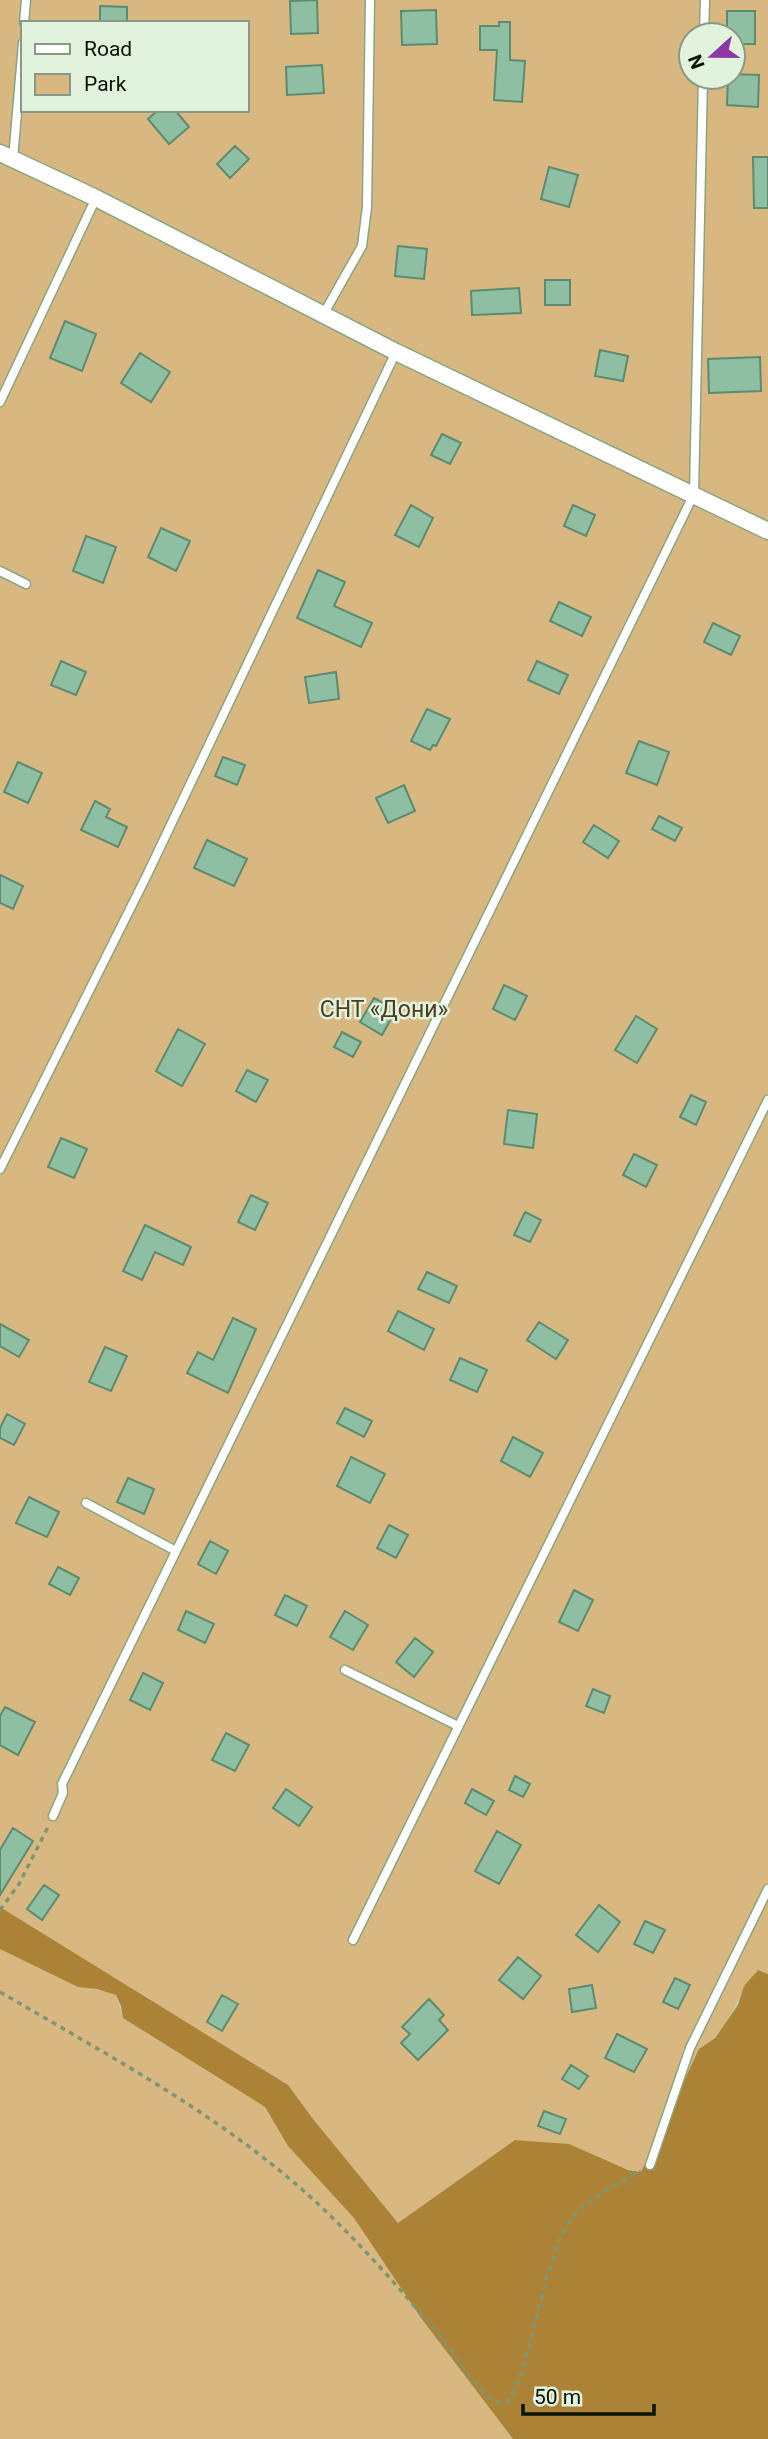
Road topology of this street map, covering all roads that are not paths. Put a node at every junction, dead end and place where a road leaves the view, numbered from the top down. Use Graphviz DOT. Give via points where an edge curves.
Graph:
graph roads {
  1 [pos="26,0"];
  2 [pos="370,0"];
  3 [pos="705,0"];
  4 [pos="24,21"];
  5 [pos="704,21"];
  6 [pos="21,56"];
  7 [pos="703,91"];
  8 [pos="6,156"];
  9 [pos="96,198"];
  10 [pos="323,315"];
  11 [pos="396,352"];
  12 [pos="0,402"];
  13 [pos="694,494"];
  14 [pos="768,531"];
  15 [pos="0,571"];
  16 [pos="26,584"];
  17 [pos="768,1100"];
  18 [pos="0,1169"];
  19 [pos="86,1503"];
  20 [pos="176,1551"];
  21 [pos="345,1670"];
  22 [pos="458,1726"];
  23 [pos="53,1816"];
  24 [pos="768,1889"];
  25 [pos="353,1940"];
  26 [pos="650,2165"];
  1 -- 4 [label="lane"];
  2 -- 10 [label="lane" via="367,207 362,246"];
  3 -- 5 [label="lane"];
  6 -- 8 [label="lane"];
  7 -- 13 [label="lane"];
  8 -- 9 [label="street"];
  9 -- 10 [label="street"];
  9 -- 12 [label="lane"];
  10 -- 11 [label="street"];
  11 -- 13 [label="street"];
  11 -- 18 [label="lane" via="152,864"];
  13 -- 14 [label="street"];
  13 -- 20 [label="lane"];
  15 -- 16 [label="lane"];
  17 -- 22 [label="lane"];
  19 -- 20 [label="lane"];
  20 -- 23 [label="lane" via="62,1784"];
  21 -- 22 [label="lane"];
  22 -- 25 [label="lane"];
  24 -- 26 [label="lane" via="690,2048"];
}
